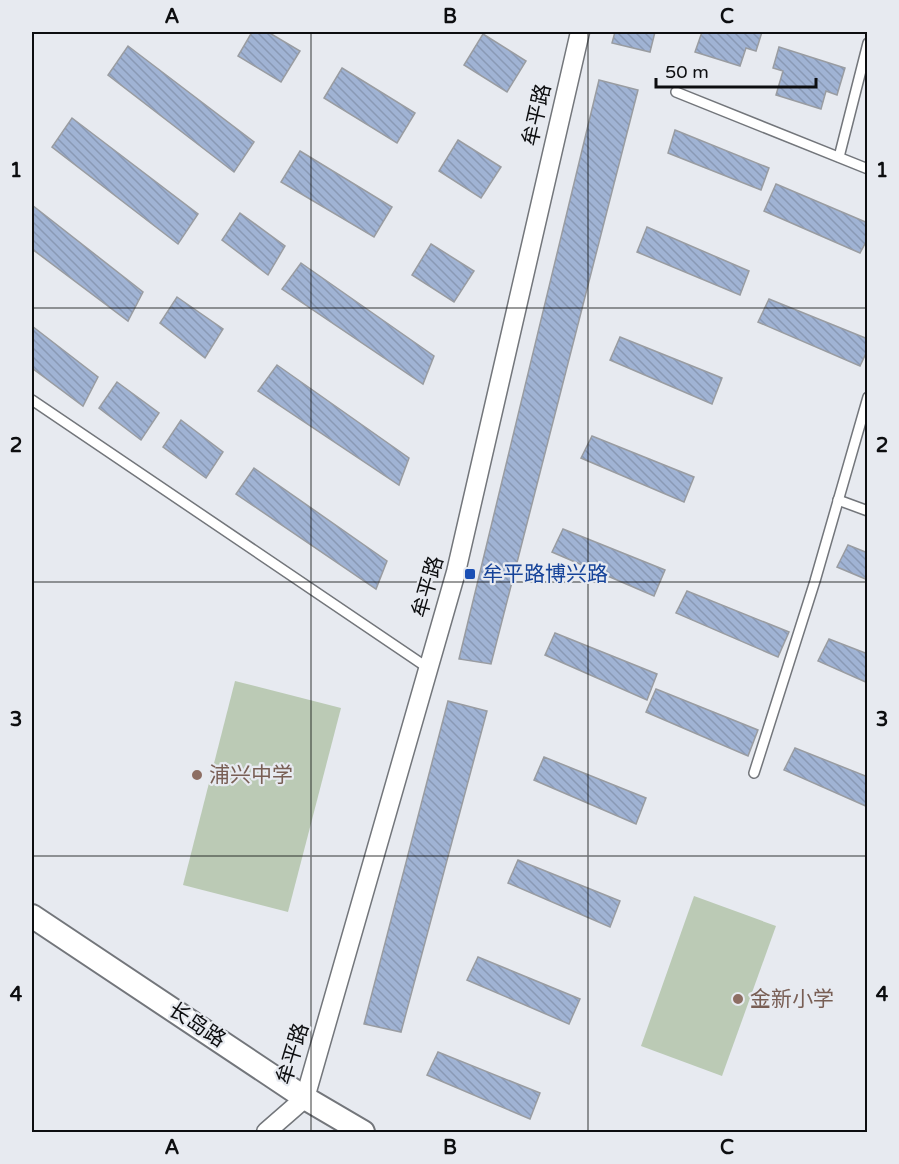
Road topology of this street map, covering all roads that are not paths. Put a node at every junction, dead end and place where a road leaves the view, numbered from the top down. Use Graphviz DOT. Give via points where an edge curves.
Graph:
graph roads {
  1 [pos="580,32"];
  2 [pos="867,43"];
  3 [pos="676,92"];
  4 [pos="839,157"];
  5 [pos="867,169"];
  6 [pos="867,397"];
  7 [pos="32,400"];
  8 [pos="838,500"];
  9 [pos="867,511"];
  10 [pos="428,668"];
  11 [pos="754,773"];
  12 [pos="32,916"];
  13 [pos="305,1098"];
  14 [pos="266,1132"];
  15 [pos="363,1132"];
  1 -- 10 [label="street, 牟平路" via="456,572"];
  2 -- 4 [label="lane"];
  3 -- 4 [label="lane"];
  4 -- 5 [label="lane"];
  6 -- 8 [label="lane"];
  7 -- 10 [label="lane"];
  8 -- 9 [label="lane"];
  8 -- 11 [label="lane"];
  10 -- 13 [label="street, 牟平路"];
  12 -- 13 [label="street, 长岛路"];
  13 -- 14 [label="street, 牟平路"];
  13 -- 15 [label="street, 长岛路"];
}
